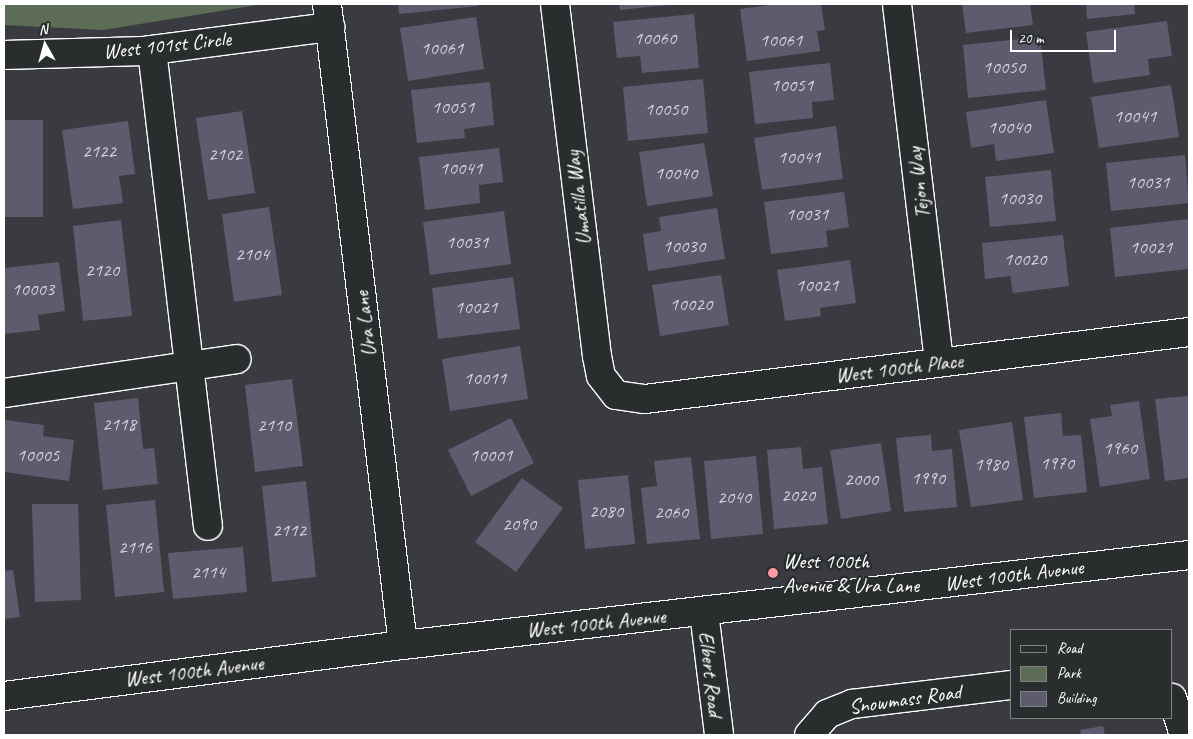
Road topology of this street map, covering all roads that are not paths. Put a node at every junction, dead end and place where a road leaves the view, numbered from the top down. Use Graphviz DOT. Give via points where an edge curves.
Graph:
graph roads {
  1 [pos="555,4"];
  2 [pos="897,4"];
  3 [pos="329,15"];
  4 [pos="152,50"];
  5 [pos="4,55"];
  6 [pos="1189,332"];
  7 [pos="237,359"];
  8 [pos="939,363"];
  9 [pos="189,368"];
  10 [pos="610,389"];
  11 [pos="4,393"];
  12 [pos="208,526"];
  13 [pos="1189,555"];
  14 [pos="704,612"];
  15 [pos="403,644"];
  16 [pos="1010,685"];
  17 [pos="4,696"];
  18 [pos="1173,701"];
  19 [pos="719,735"];
  20 [pos="809,735"];
  21 [pos="1184,735"];
  1 -- 10 [label="street, Umatilla Way" via="597,356 601,376"];
  2 -- 8 [label="street, Tejon Way"];
  3 -- 4 [label="street, West 101st Circle"];
  3 -- 15 [label="street, Ura Lane"];
  4 -- 5 [label="street, West 101st Circle"];
  4 -- 9 [label="street"];
  6 -- 8 [label="street, West 100th Place"];
  7 -- 9 [label="street"];
  8 -- 10 [label="street, West 100th Place" via="645,399 616,395"];
  9 -- 11 [label="street"];
  9 -- 12 [label="street"];
  13 -- 14 [label="street, West 100th Avenue"];
  14 -- 15 [label="street, West 100th Avenue"];
  14 -- 19 [label="street, Elbert Road"];
  15 -- 17 [label="street, West 100th Avenue"];
  16 -- 20 [label="street, Snowmass Road" via="852,704 827,714"];
  18 -- 21 [label="street"];
}
